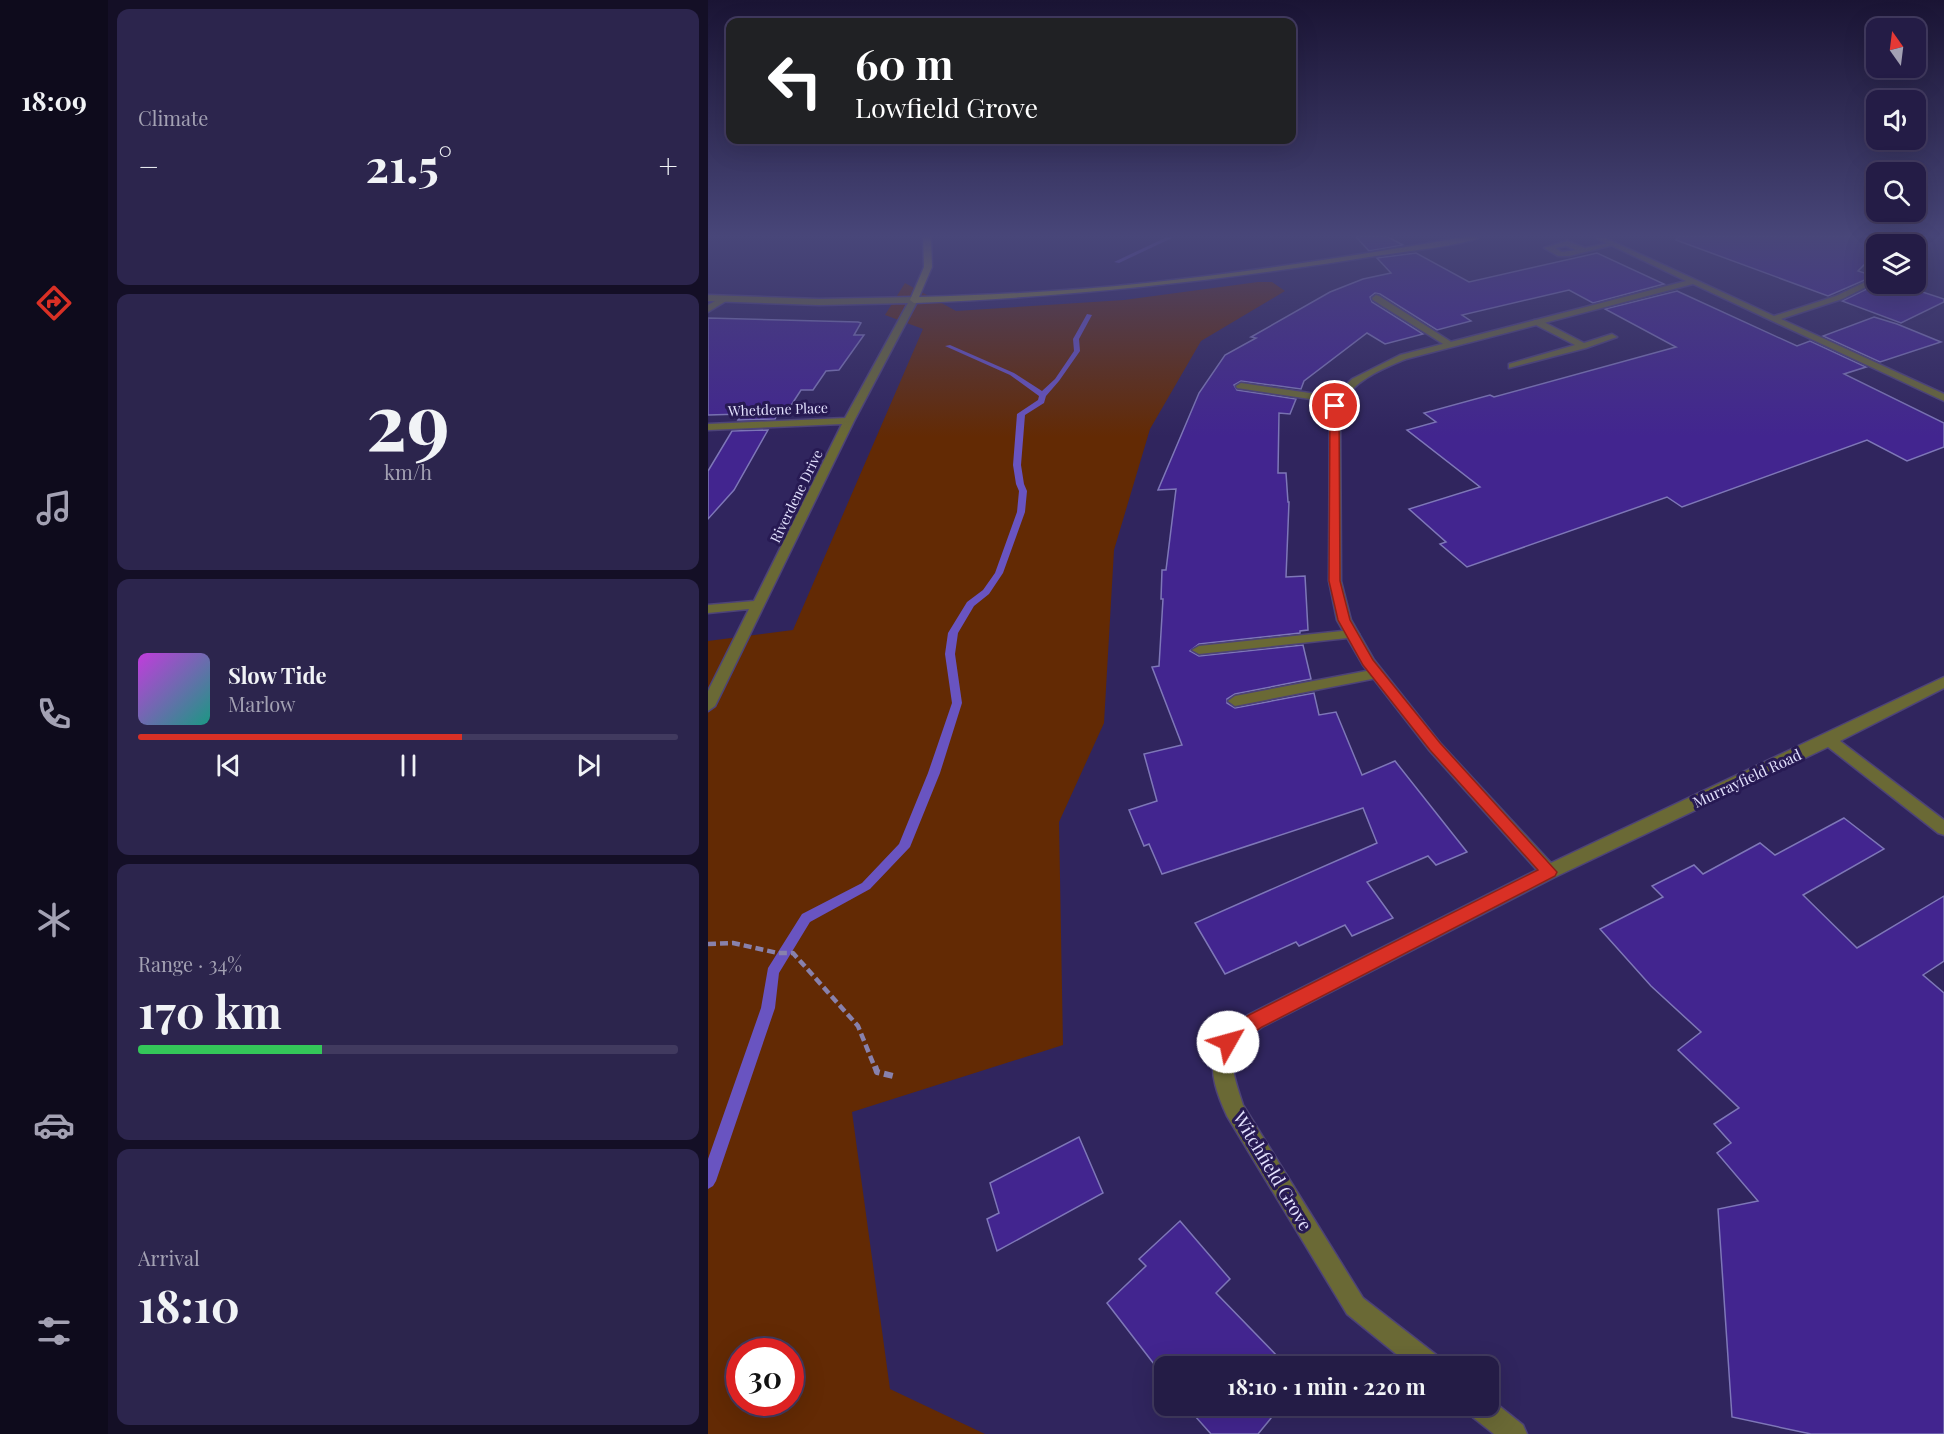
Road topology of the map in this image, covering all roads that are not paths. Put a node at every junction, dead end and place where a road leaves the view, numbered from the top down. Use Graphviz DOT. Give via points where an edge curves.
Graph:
graph roads {
  1 [pos="912,304"];
  2 [pos="1385,304"];
  3 [pos="1607,304"];
  4 [pos="1739,304"];
  5 [pos="1818,304"];
  6 [pos="1772,319"];
  7 [pos="1537,322"];
  8 [pos="1612,337"];
  9 [pos="1451,345"];
  10 [pos="1582,346"];
  11 [pos="1512,366"];
  12 [pos="1241,386"];
  13 [pos="1944,398"];
  14 [pos="1337,400"];
  15 [pos="849,421"];
  16 [pos="708,427"];
  17 [pos="759,604"];
  18 [pos="708,609"];
  19 [pos="1352,633"];
  20 [pos="1199,650"];
  21 [pos="1377,674"];
  22 [pos="1944,682"];
  23 [pos="1235,701"];
  24 [pos="708,706"];
  25 [pos="1829,740"];
  26 [pos="1944,829"];
  27 [pos="1549,872"];
  28 [pos="1418,1356"];
  29 [pos="1492,1416"];
  30 [pos="1514,1434"];
  1 -- 15 [label="street, Riverdene Drive"];
  2 -- 9 [label="street"];
  3 -- 7 [label="street"];
  4 -- 6 [label="street"];
  5 -- 6 [label="street"];
  6 -- 13 [label="street"];
  7 -- 9 [label="street"];
  7 -- 10 [label="street"];
  8 -- 10 [label="street"];
  9 -- 14 [label="street" via="1404,357 1366,373"];
  10 -- 11 [label="street"];
  12 -- 14 [label="street"];
  14 -- 19 [label="street" via="1335,581 1344,620"];
  15 -- 16 [label="street, Whetdene Place"];
  15 -- 17 [label="street, Riverdene Drive"];
  17 -- 18 [label="street"];
  17 -- 24 [label="street, Riverdene Drive"];
  19 -- 20 [label="street"];
  19 -- 21 [label="street"];
  21 -- 23 [label="street"];
  21 -- 27 [label="street" via="1435,747"];
  22 -- 25 [label="street, Murrayfield Road"];
  25 -- 26 [label="street"];
  25 -- 27 [label="street, Murrayfield Road"];
  27 -- 28 [label="street, Witchfield Grove" via="1256,1021 1228,1042 1222,1056 1234,1108 1355,1306"];
  29 -- 30 [label="street"];
}
